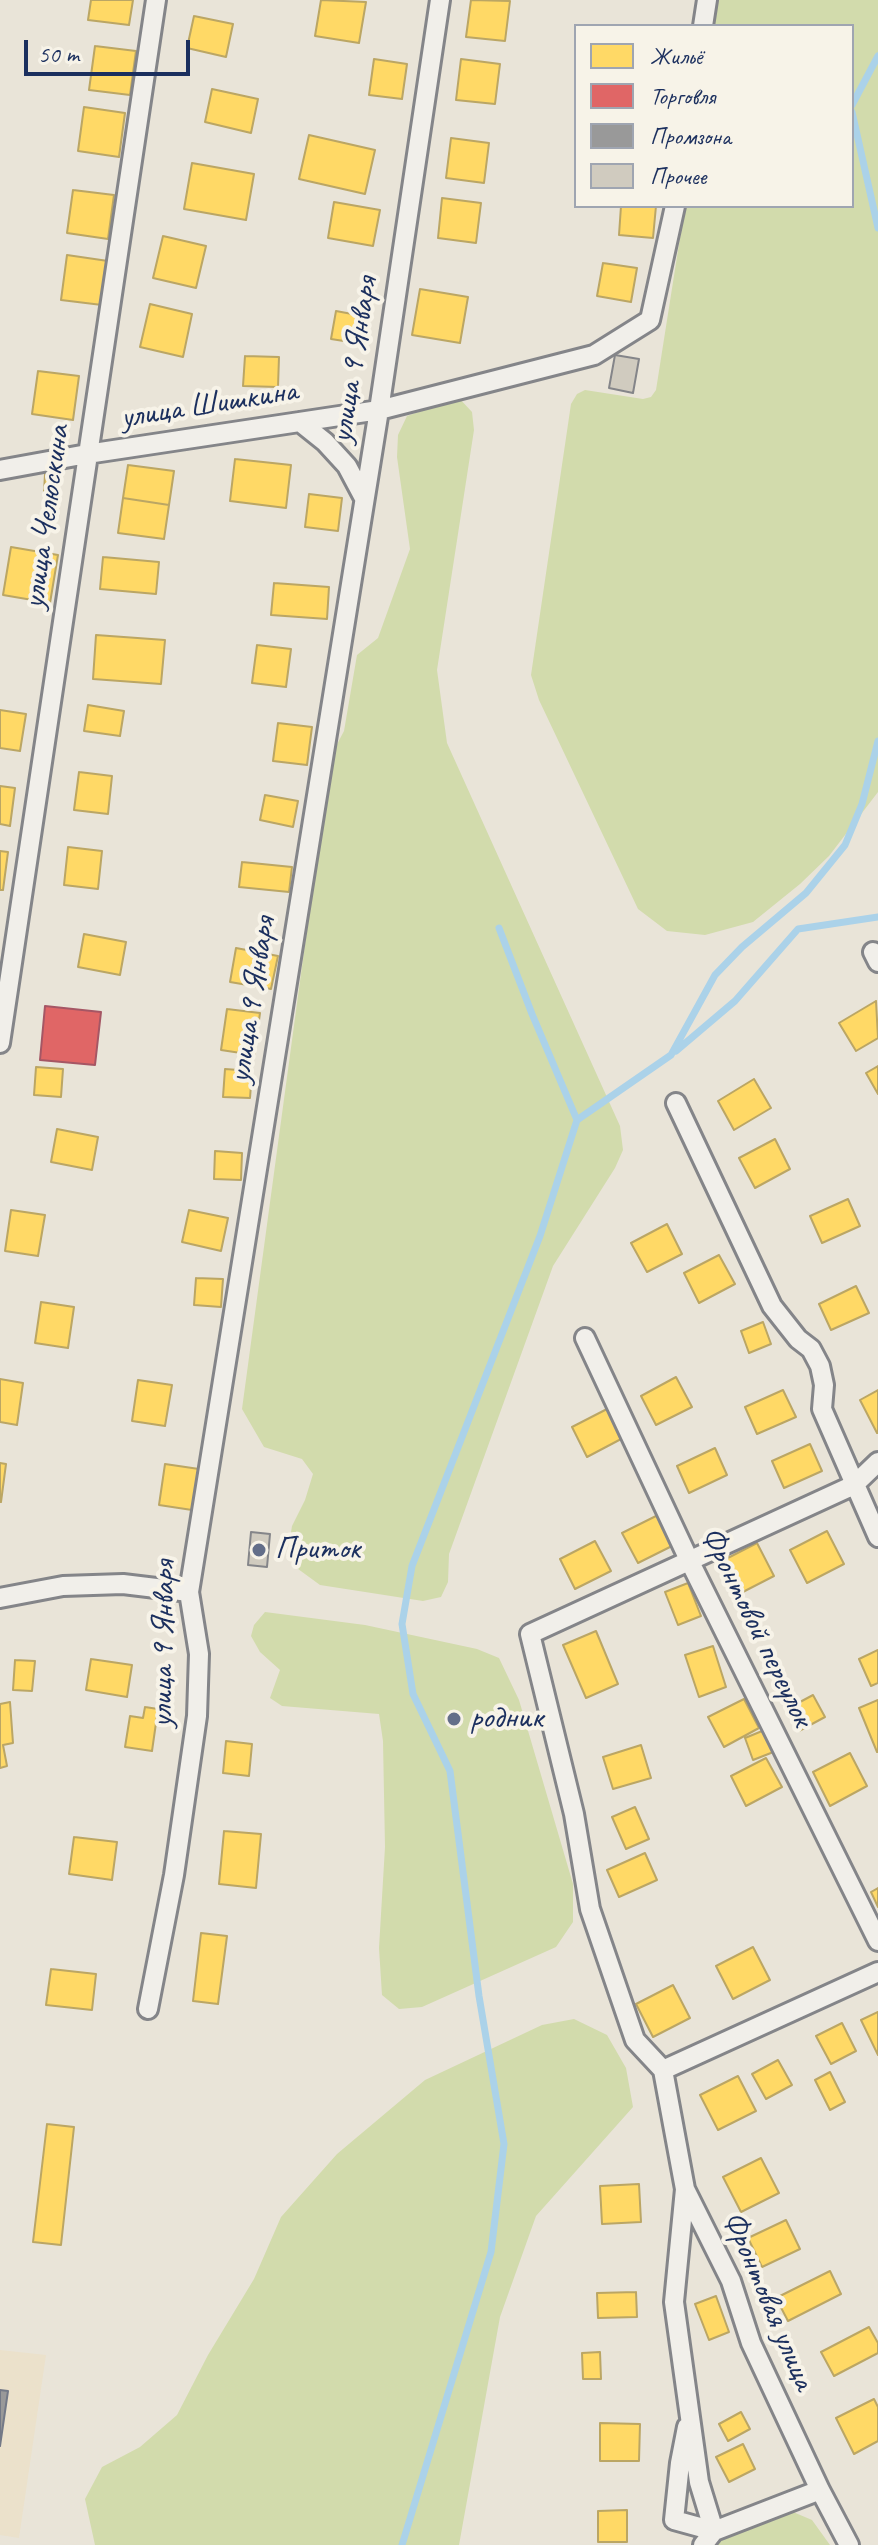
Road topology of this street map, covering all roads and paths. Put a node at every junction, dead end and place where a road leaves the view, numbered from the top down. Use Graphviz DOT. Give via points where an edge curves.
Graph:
graph roads {
  1 [pos="156,0"];
  2 [pos="440,0"];
  3 [pos="707,0"];
  4 [pos="703,24"];
  5 [pos="675,208"];
  6 [pos="379,410"];
  7 [pos="300,422"];
  8 [pos="87,454"];
  9 [pos="0,470"];
  10 [pos="364,498"];
  11 [pos="0,1043"];
  12 [pos="676,1103"];
  13 [pos="585,1338"];
  14 [pos="878,1462"];
  15 [pos="854,1485"];
  16 [pos="878,1537"];
  17 [pos="690,1562"];
  18 [pos="189,1592"];
  19 [pos="0,1598"];
  20 [pos="878,1941"];
  21 [pos="878,1972"];
  22 [pos="148,2009"];
  23 [pos="663,2070"];
  24 [pos="685,2189"];
  25 [pos="690,2413"];
  26 [pos="820,2490"];
  27 [pos="708,2538"];
  28 [pos="849,2545"];
  1 -- 8 [label="street, улица Челюскина"];
  2 -- 6 [label="street, улица 9 Января"];
  3 -- 4 [label="street"];
  5 -- 6 [label="street, улица Шишкина" via="650,320 594,355"];
  6 -- 7 [label="street, улица Шишкина"];
  6 -- 10 [label="street, улица 9 Января"];
  7 -- 8 [label="street, улица Шишкина"];
  7 -- 10 [label="street" via="347,466"];
  8 -- 9 [label="street, улица Шишкина"];
  8 -- 11 [label="street, улица Челюскина"];
  10 -- 18 [label="street, улица 9 Января"];
  12 -- 15 [label="street" via="772,1306 820,1366 822,1409"];
  13 -- 17 [label="street, Фронтовой переулок"];
  14 -- 15 [label="street"];
  15 -- 16 [label="street"];
  15 -- 17 [label="street"];
  17 -- 20 [label="street, Фронтовой переулок"];
  17 -- 23 [label="street" via="530,1634 574,1814 590,1909 635,2040"];
  18 -- 19 [label="street" via="123,1584"];
  18 -- 22 [label="street, улица 9 Января" via="199,1654 197,1716"];
  21 -- 23 [label="street"];
  23 -- 24 [label="street, Фронтовая улица"];
  24 -- 25 [label="street" via="674,2302"];
  24 -- 26 [label="street, Фронтовая улица" via="731,2281 751,2343"];
  25 -- 27 [label="street"];
  25 -- 27 [label="street" via="674,2520"];
  26 -- 27 [label="street"];
  26 -- 28 [label="street, Фронтовая улица"];
}
